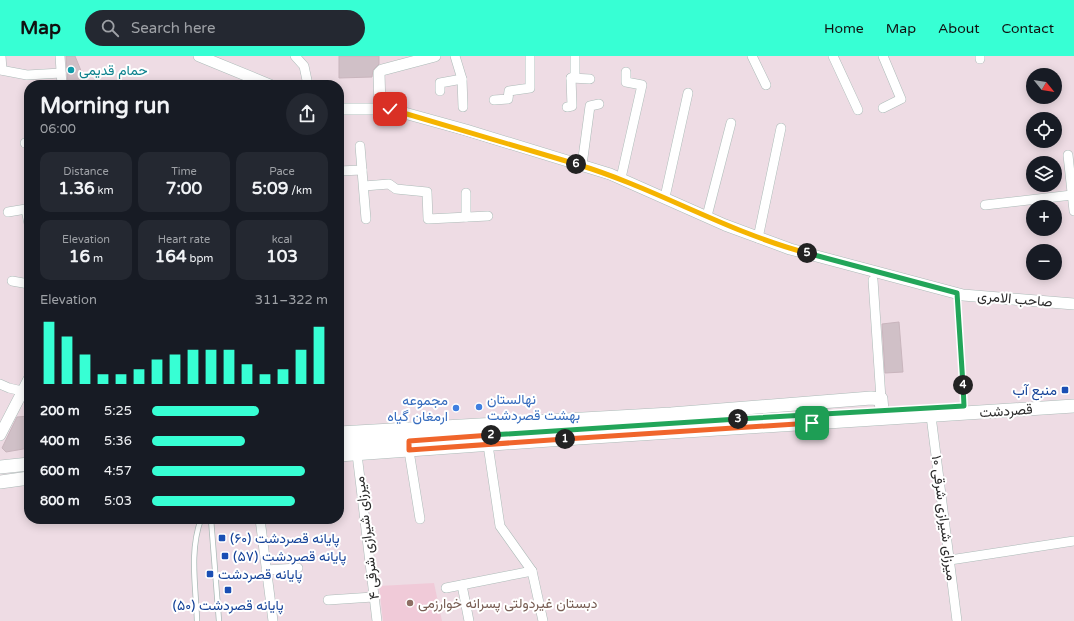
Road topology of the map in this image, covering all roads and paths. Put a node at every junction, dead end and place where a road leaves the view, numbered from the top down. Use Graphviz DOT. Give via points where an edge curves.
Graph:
graph roads {
  1 [pos="1,56"];
  2 [pos="60,56"];
  3 [pos="199,56"];
  4 [pos="295,56"];
  5 [pos="435,56"];
  6 [pos="455,56"];
  7 [pos="530,56"];
  8 [pos="575,56"];
  9 [pos="752,56"];
  10 [pos="833,56"];
  11 [pos="882,56"];
  12 [pos="415,59"];
  13 [pos="215,60"];
  14 [pos="1,70"];
  15 [pos="626,72"];
  16 [pos="61,73"];
  17 [pos="571,78"];
  18 [pos="462,79"];
  19 [pos="590,79"];
  20 [pos="62,80"];
  21 [pos="257,80"];
  22 [pos="307,80"];
  23 [pos="766,85"];
  24 [pos="440,91"];
  25 [pos="688,93"];
  26 [pos="494,100"];
  27 [pos="599,104"];
  28 [pos="567,107"];
  29 [pos="463,108"];
  30 [pos="883,108"];
  31 [pos="344,109"];
  32 [pos="380,109"];
  33 [pos="858,110"];
  34 [pos="730,123"];
  35 [pos="781,128"];
  36 [pos="360,146"];
  37 [pos="1068,155"];
  38 [pos="582,165"];
  39 [pos="362,170"];
  40 [pos="344,171"];
  41 [pos="621,178"];
  42 [pos="364,186"];
  43 [pos="466,193"];
  44 [pos="1072,195"];
  45 [pos="665,197"];
  46 [pos="986,205"];
  47 [pos="24,209"];
  48 [pos="1074,211"];
  49 [pos="8,212"];
  50 [pos="488,216"];
  51 [pos="707,216"];
  52 [pos="466,217"];
  53 [pos="366,219"];
  54 [pos="758,238"];
  55 [pos="873,280"];
  56 [pos="12,282"];
  57 [pos="24,283"];
  58 [pos="957,293"];
  59 [pos="1074,304"];
  60 [pos="0,384"];
  61 [pos="24,387"];
  62 [pos="22,390"];
  63 [pos="1074,398"];
  64 [pos="882,405"];
  65 [pos="964,406"];
  66 [pos="1074,406"];
  67 [pos="931,416"];
  68 [pos="577,424"];
  69 [pos="344,433"];
  70 [pos="0,435"];
  71 [pos="488,445"];
  72 [pos="344,446"];
  73 [pos="409,446"];
  74 [pos="357,449"];
  75 [pos="344,453"];
  76 [pos="24,465"];
  77 [pos="0,467"];
  78 [pos="24,479"];
  79 [pos="0,482"];
  80 [pos="420,519"];
  81 [pos="199,524"];
  82 [pos="211,524"];
  83 [pos="261,524"];
  84 [pos="1074,541"];
  85 [pos="950,560"];
  86 [pos="298,568"];
  87 [pos="266,570"];
  88 [pos="532,571"];
  89 [pos="462,585"];
  90 [pos="446,588"];
  91 [pos="374,597"];
  92 [pos="328,600"];
  93 [pos="198,620"];
  94 [pos="219,621"];
  95 [pos="273,621"];
  96 [pos="377,621"];
  97 [pos="469,621"];
  98 [pos="543,621"];
  99 [pos="957,621"];
  1 -- 14 [label="street"];
  2 -- 16 [label="street"];
  3 -- 13 [label="street"];
  4 -- 22 [label="street" via="304,66"];
  5 -- 12 [label="street"];
  6 -- 18 [label="street"];
  7 -- 26 [label="street" via="530,88 509,91 508,99"];
  8 -- 17 [label="street" via="575,76"];
  9 -- 23 [label="street"];
  10 -- 33 [label="street"];
  11 -- 30 [label="street" via="900,99"];
  12 -- 32 [label="street" via="379,73"];
  13 -- 21 [label="street"];
  14 -- 16 [label="street" via="27,75"];
  15 -- 41 [label="street" via="626,82 642,85"];
  16 -- 20 [label="street"];
  17 -- 19 [label="street"];
  17 -- 28 [label="street" via="572,106"];
  18 -- 24 [label="street" via="440,83"];
  18 -- 29 [label="street"];
  25 -- 45 [label="street"];
  27 -- 38 [label="street" via="590,106"];
  31 -- 32 [label="street, صاحب الامری"];
  32 -- 38 [label="street, صاحب الامری" via="390,109 466,130"];
  34 -- 51 [label="street"];
  35 -- 54 [label="street"];
  36 -- 39 [label="street"];
  37 -- 44 [label="street"];
  38 -- 41 [label="street, صاحب الامری"];
  39 -- 40 [label="street"];
  39 -- 42 [label="street"];
  41 -- 45 [label="street, صاحب الامری"];
  42 -- 52 [label="street" via="389,184 396,189 427,192 428,219"];
  42 -- 53 [label="street"];
  43 -- 52 [label="street"];
  44 -- 46 [label="street"];
  44 -- 48 [label="street"];
  45 -- 51 [label="street, صاحب الامری"];
  47 -- 49 [label="street"];
  50 -- 52 [label="street"];
  51 -- 54 [label="street, صاحب الامری"];
  54 -- 58 [label="street, صاحب الامری" via="790,249"];
  55 -- 64 [label="street"];
  56 -- 57 [label="street"];
  58 -- 59 [label="street, صاحب الامری"];
  58 -- 65 [label="path"];
  60 -- 62 [label="street"];
  61 -- 62 [label="street"];
  62 -- 70 [label="street"];
  63 -- 65 [label="main road, قصردشت"];
  64 -- 65 [label="main road, قصردشت"];
  64 -- 68 [label="main road, قصردشت"];
  66 -- 67 [label="main road, قصردشت"];
  67 -- 71 [label="main road, قصردشت"];
  67 -- 85 [label="street, ۱۰ میرزای شیرازی شرقی"];
  68 -- 69 [label="main road"];
  68 -- 73 [label="main road, قصردشت"];
  71 -- 73 [label="main road, قصردشت"];
  71 -- 88 [label="street" via="500,526"];
  72 -- 74 [label="main road, قصردشت"];
  73 -- 74 [label="main road, قصردشت"];
  73 -- 80 [label="street"];
  74 -- 75 [label="main road, قصردشت"];
  74 -- 91 [label="street, ۴ میرزای شیرازی شرقی"];
  76 -- 77 [label="main road"];
  78 -- 79 [label="main road"];
  81 -- 93 [label="lane" via="195,534 194,567"];
  82 -- 94 [label="lane"];
  83 -- 87 [label="street"];
  84 -- 85 [label="street"];
  85 -- 99 [label="street, ۱۰ میرزای شیرازی شرقی"];
  86 -- 87 [label="street"];
  87 -- 95 [label="street"];
  88 -- 89 [label="street"];
  88 -- 98 [label="street"];
  89 -- 90 [label="street"];
  89 -- 97 [label="street"];
  91 -- 92 [label="street"];
  91 -- 96 [label="street, ۴ میرزای شیرازی شرقی"];
}
